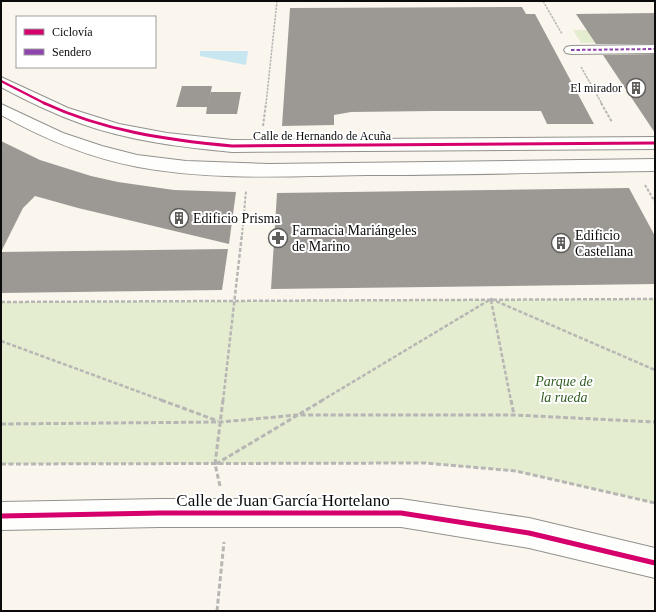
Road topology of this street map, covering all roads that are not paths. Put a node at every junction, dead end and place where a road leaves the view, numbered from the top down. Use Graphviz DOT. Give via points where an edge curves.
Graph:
graph roads {
  1 [pos="571,50"];
  2 [pos="655,50"];
  3 [pos="1,80"];
  4 [pos="1,109"];
  5 [pos="655,143"];
  6 [pos="655,165"];
  7 [pos="1,516"];
  8 [pos="655,563"];
  1 -- 2 [label="street"];
  3 -- 5 [label="street, Calle de Hernando de Acuña" via="38,101 102,125 174,140 232,146"];
  4 -- 6 [label="street" via="31,126 64,140 109,154 157,164 239,170"];
  7 -- 8 [label="street, Calle de Juan García Hortelano" via="401,513 529,533"];
}
